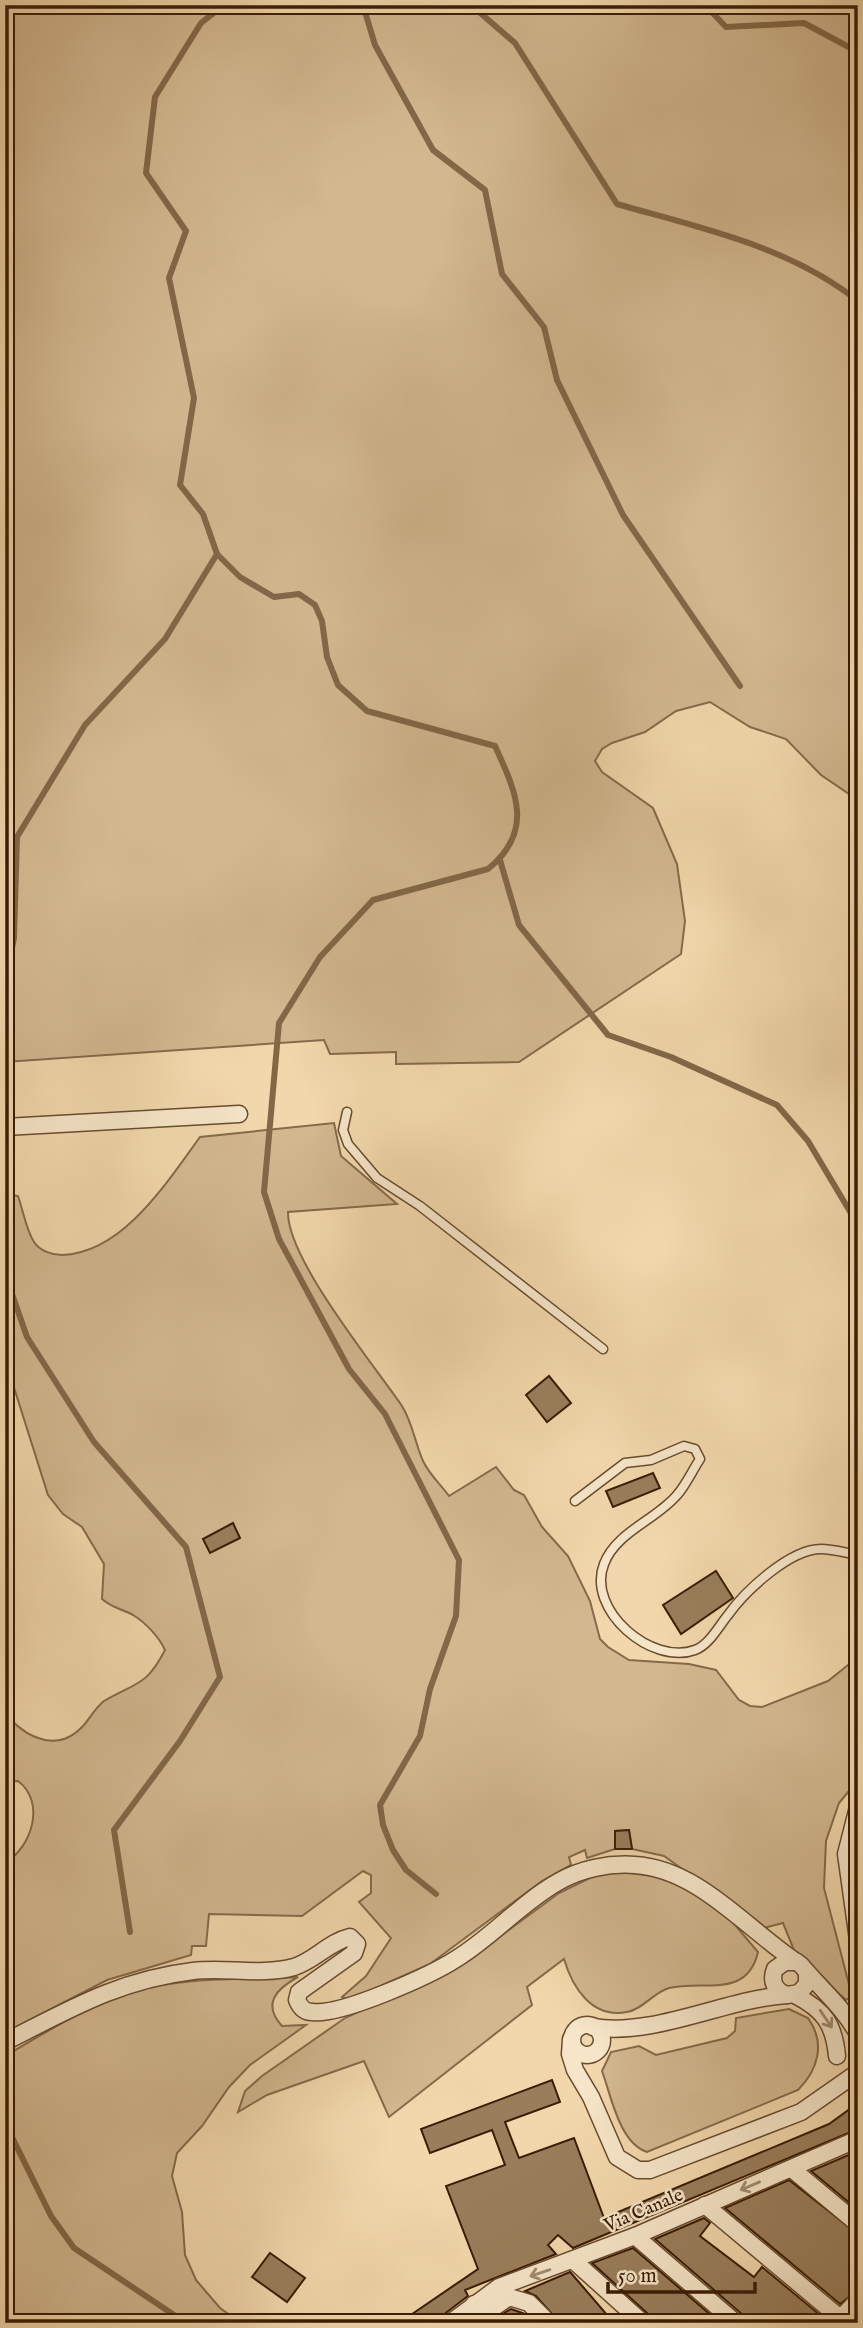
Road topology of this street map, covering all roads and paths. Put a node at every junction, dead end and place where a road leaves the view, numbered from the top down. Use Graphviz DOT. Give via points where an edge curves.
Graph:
graph roads {
  1 [pos="347,1112"];
  2 [pos="239,1114"];
  3 [pos="5,1127"];
  4 [pos="603,1349"];
  5 [pos="575,1501"];
  6 [pos="858,1555"];
  7 [pos="858,1807"];
  8 [pos="854,1894"];
  9 [pos="758,1934"];
  10 [pos="858,1940"];
  11 [pos="802,1969"];
  12 [pos="774,1973"];
  13 [pos="791,1995"];
  14 [pos="749,1999"];
  15 [pos="593,2026"];
  16 [pos="628,2028"];
  17 [pos="858,2034"];
  18 [pos="571,2039"];
  19 [pos="5,2042"];
  20 [pos="858,2043"];
  21 [pos="596,2050"];
  22 [pos="837,2059"];
  23 [pos="856,2075"];
  24 [pos="591,2097"];
  25 [pos="815,2102"];
  26 [pos="858,2139"];
  27 [pos="792,2169"];
  28 [pos="705,2206"];
  29 [pos="858,2224"];
  30 [pos="635,2236"];
  31 [pos="574,2261"];
  32 [pos="858,2300"];
  33 [pos="474,2304"];
  34 [pos="841,2321"];
  35 [pos="450,2323"];
  36 [pos="549,2323"];
  37 [pos="643,2323"];
  38 [pos="736,2323"];
  1 -- 4 [label="lane" via="343,1130 348,1144 377,1178"];
  2 -- 3 [label="street"];
  5 -- 6 [label="lane" via="625,1463 651,1460 684,1446 695,1450 700,1459 677,1496 615,1546 604,1563 601,1580 605,1601 623,1627 672,1653 697,1649 747,1592 803,1552 821,1549"];
  7 -- 8 [label="street" via="846,1854"];
  8 -- 10 [label="street"];
  9 -- 11 [label="street"];
  9 -- 12 [label="street" via="767,1945"];
  9 -- 19 [label="street" via="674,1874 611,1865 558,1882 456,1959 338,2008 312,2012 301,2008 297,2000 299,1992 354,1953 357,1944 350,1937 295,1967 201,1970 117,1986"];
  11 -- 12 [label="street" via="785,1962"];
  11 -- 13 [label="street" via="805,1987"];
  11 -- 17 [label="street" via="832,1998"];
  12 -- 13 [label="street" via="776,1989"];
  12 -- 14 [label="street"];
  13 -- 14 [label="street"];
  13 -- 22 [label="street, one-way" via="821,2010 829,2020"];
  14 -- 16 [label="street"];
  15 -- 16 [label="street"];
  15 -- 18 [label="street" via="579,2027"];
  15 -- 21 [label="street" via="600,2032"];
  16 -- 21 [label="street"];
  18 -- 21 [label="street" via="577,2052"];
  18 -- 24 [label="street" via="575,2070"];
  20 -- 22 [label="street" via="845,2044"];
  21 -- 24 [label="street"];
  22 -- 23 [label="street" via="844,2072"];
  22 -- 25 [label="street"];
  23 -- 25 [label="street"];
  24 -- 25 [label="street" via="617,2157 638,2171 801,2112"];
  26 -- 27 [label="street, Via Canale"];
  27 -- 28 [label="street, Via Canale, one-way"];
  27 -- 29 [label="street"];
  28 -- 30 [label="street, Via Canale"];
  28 -- 34 [label="street"];
  30 -- 31 [label="street, Via Canale"];
  30 -- 38 [label="street"];
  31 -- 33 [label="street, Via Canale, one-way" via="499,2287"];
  31 -- 37 [label="street"];
  32 -- 34 [label="street"];
  33 -- 35 [label="street, Via Canale"];
  33 -- 36 [label="street" via="489,2311 509,2297 522,2299"];
}
